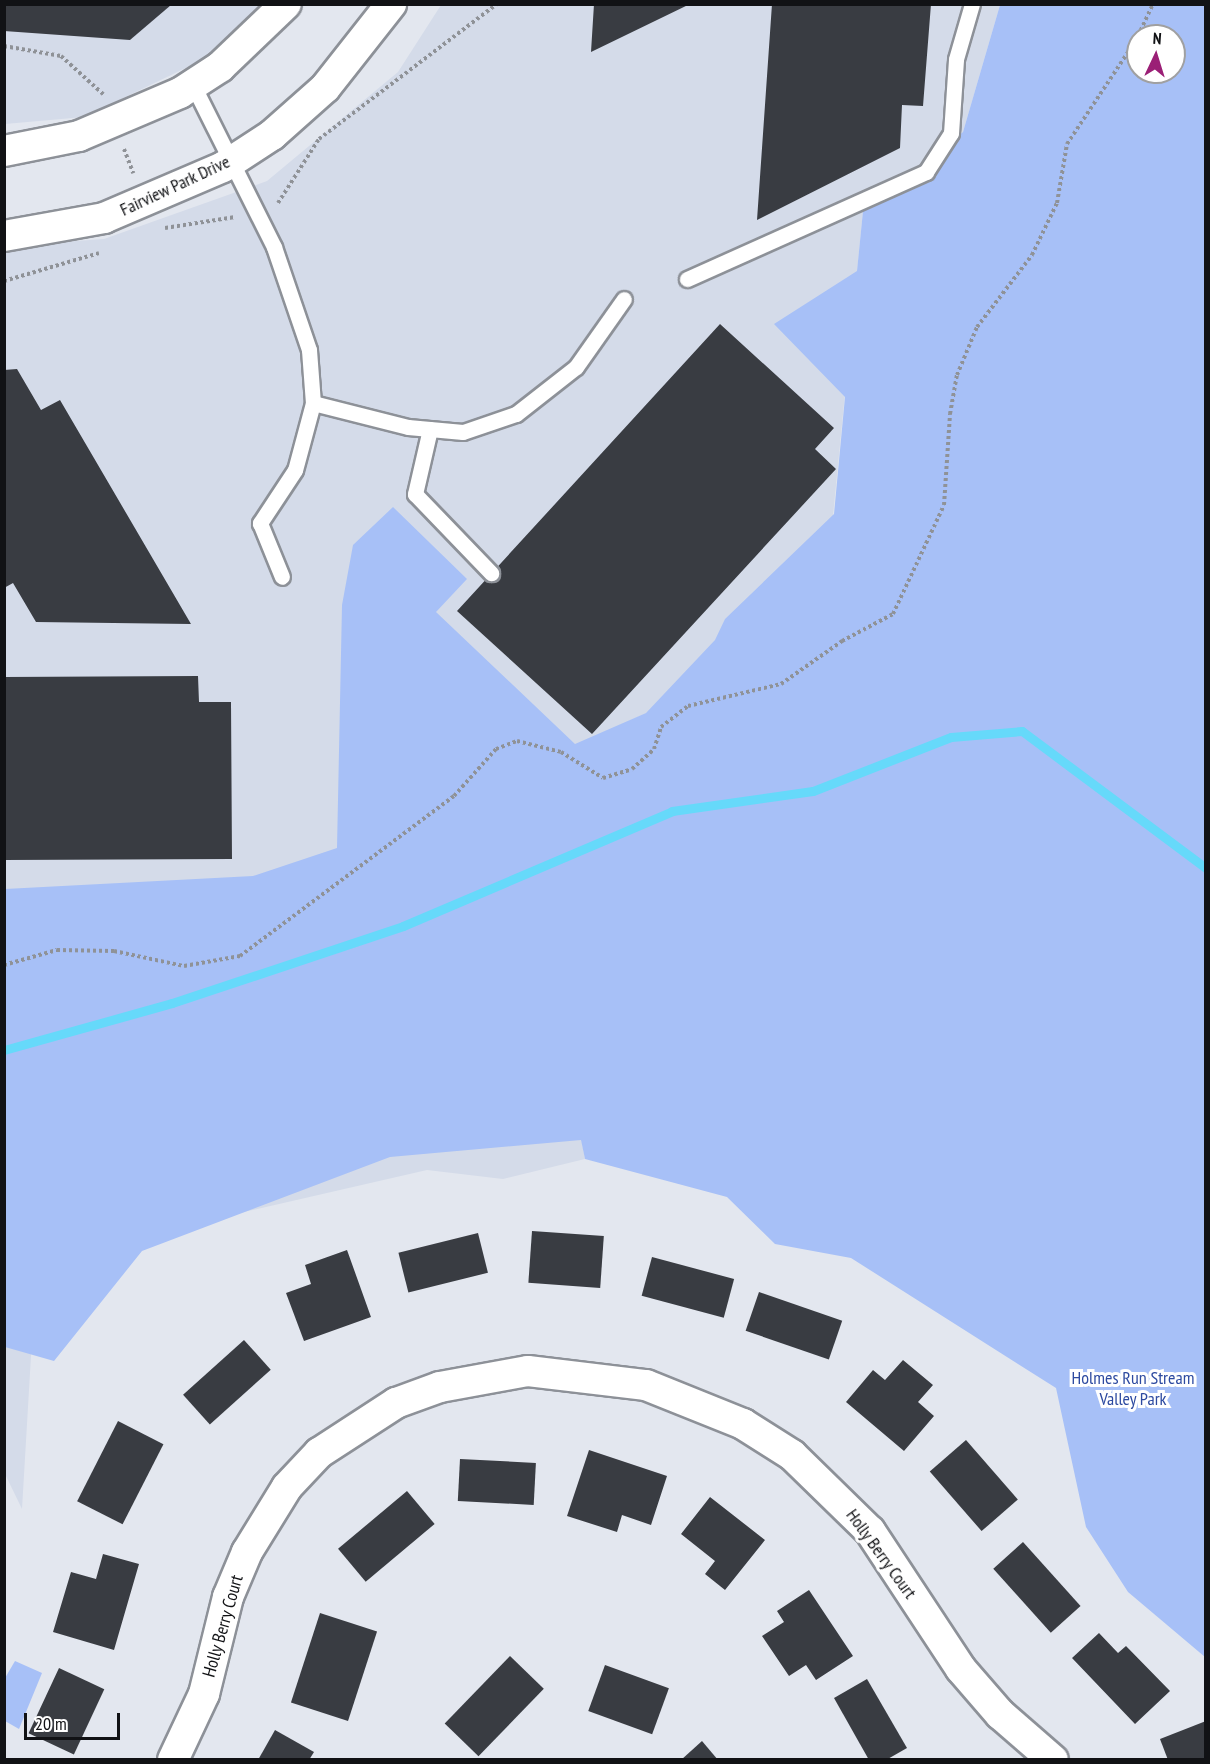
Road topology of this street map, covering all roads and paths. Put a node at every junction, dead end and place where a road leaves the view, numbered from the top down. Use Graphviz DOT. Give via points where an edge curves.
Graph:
graph roads {
  1 [pos="286,4"];
  2 [pos="391,4"];
  3 [pos="972,4"];
  4 [pos="1153,4"];
  5 [pos="1144,24"];
  6 [pos="1126,54"];
  7 [pos="193,85"];
  8 [pos="4,151"];
  9 [pos="232,162"];
  10 [pos="4,236"];
  11 [pos="687,279"];
  12 [pos="624,299"];
  13 [pos="313,403"];
  14 [pos="430,429"];
  15 [pos="491,573"];
  16 [pos="282,577"];
  17 [pos="4,965"];
  18 [pos="172,1760"];
  19 [pos="1053,1760"];
  1 -- 7 [label="street" via="235,54"];
  2 -- 9 [label="street, Fairview Park Drive" via="325,88"];
  3 -- 11 [label="lane" via="956,59 951,134 926,172"];
  4 -- 5 [label="path"];
  6 -- 17 [label="path" via="1067,144 1057,203 1032,255 977,327 957,375 950,414 944,505 893,614 842,641 781,684 688,706 661,727 654,749 632,769 603,778 561,753 517,741 496,749 454,796 240,956 184,966 114,951 57,950"];
  7 -- 8 [label="street" via="79,136"];
  7 -- 9 [label="lane"];
  9 -- 10 [label="street, Fairview Park Drive" via="104,218"];
  9 -- 13 [label="lane" via="274,247 306,340"];
  12 -- 14 [label="lane" via="576,367 516,414 463,432"];
  13 -- 14 [label="lane"];
  13 -- 16 [label="lane" via="295,470 260,523"];
  14 -- 15 [label="lane" via="415,494"];
  18 -- 19 [label="street, Holly Berry Court" via="204,1694 228,1597 247,1552 287,1487 320,1453 396,1403 440,1387 528,1371 646,1385 733,1419 792,1455 870,1531 961,1669 1000,1714"];
}
